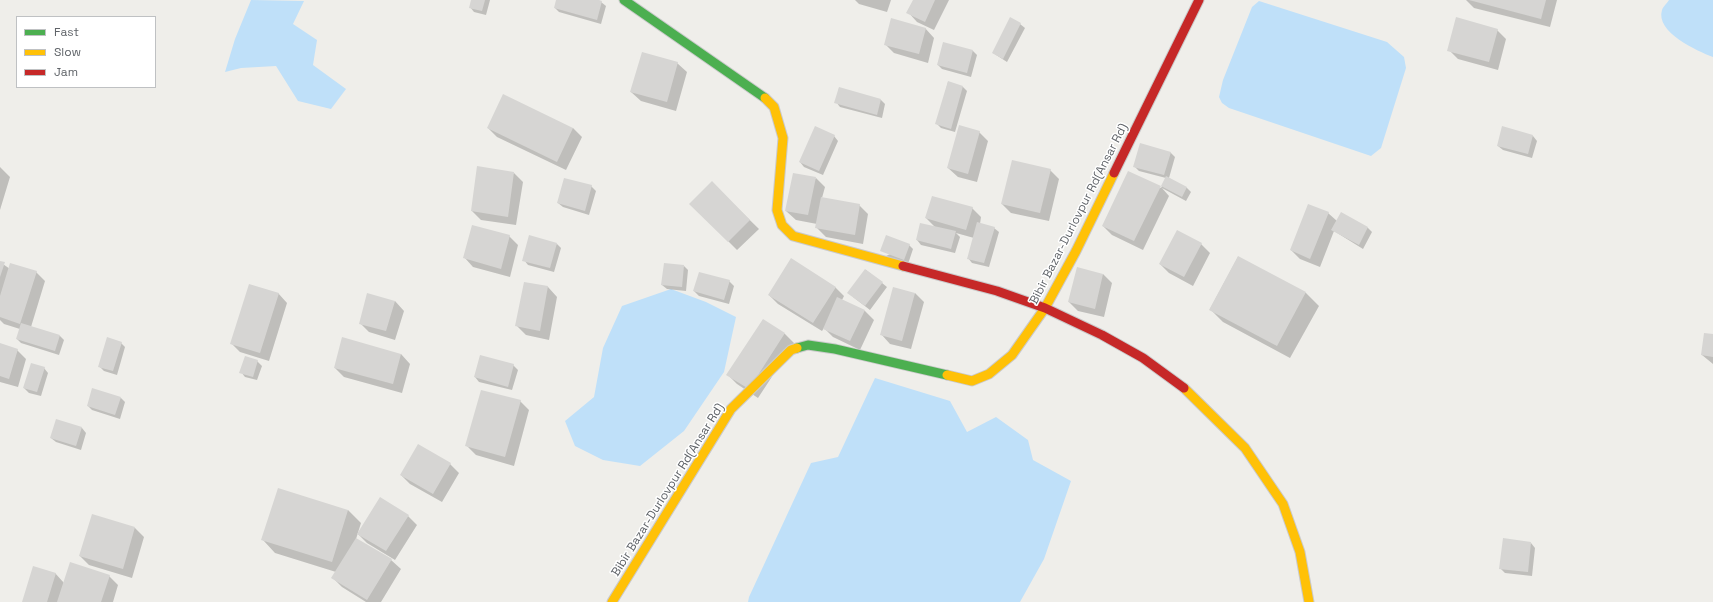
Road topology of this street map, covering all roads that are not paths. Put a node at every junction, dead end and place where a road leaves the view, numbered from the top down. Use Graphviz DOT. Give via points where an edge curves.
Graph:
graph roads {
  1 [pos="624,0"];
  2 [pos="1199,0"];
  3 [pos="1045,308"];
  4 [pos="612,602"];
  5 [pos="1309,602"];
  1 -- 3 [label="street" via="748,84 774,107 783,138 777,210 782,224 793,236 997,291"];
  2 -- 3 [label="street, Bibir Bazar-Durlovpur Rd(Ansar Rd)" via="1076,251"];
  3 -- 4 [label="street, Bibir Bazar-Durlovpur Rd(Ansar Rd)" via="1012,355 989,374 972,381 835,349 808,345 791,350 731,409"];
  3 -- 5 [label="street" via="1143,358 1190,393 1245,448 1283,504 1300,552"];
}
